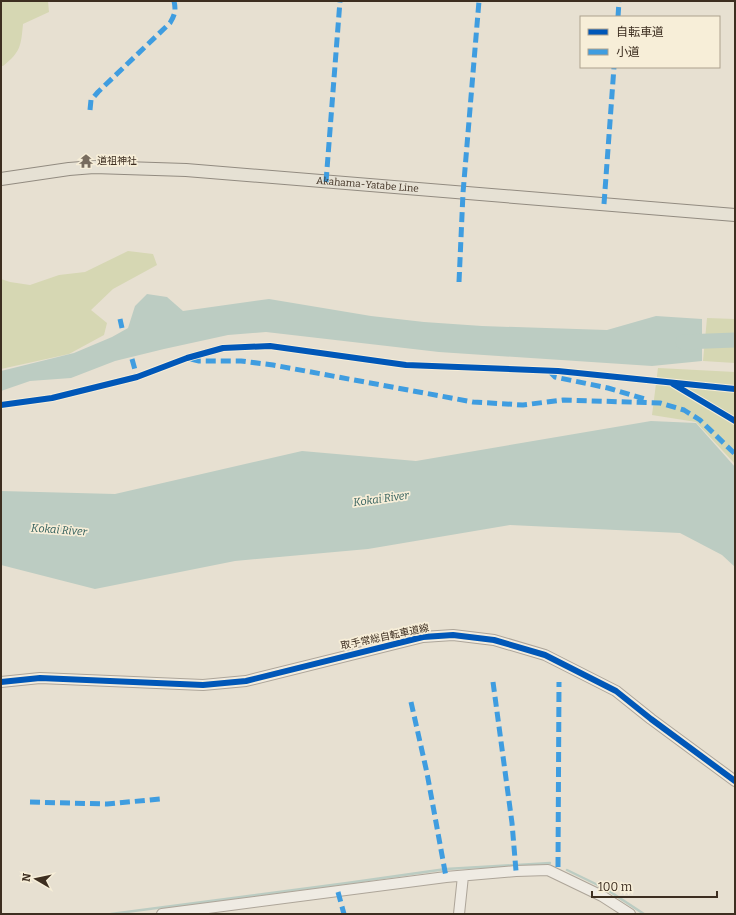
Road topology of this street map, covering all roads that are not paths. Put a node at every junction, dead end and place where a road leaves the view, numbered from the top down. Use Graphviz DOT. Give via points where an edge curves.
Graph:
graph roads {
  1 [pos="1,179"];
  2 [pos="735,215"];
  3 [pos="1,682"];
  4 [pos="735,781"];
  5 [pos="463,876"];
  6 [pos="162,914"];
  7 [pos="459,914"];
  8 [pos="630,914"];
  1 -- 2 [label="main road, Akahama-Yatabe Line" via="94,167 186,170"];
  3 -- 4 [label="street, 取手常総自転車道線" via="40,678 210,684 246,681 423,637 453,635 494,640 545,655 616,691"];
  5 -- 6 [label="street"];
  5 -- 7 [label="street"];
  5 -- 8 [label="street" via="548,870 602,896"];
}
